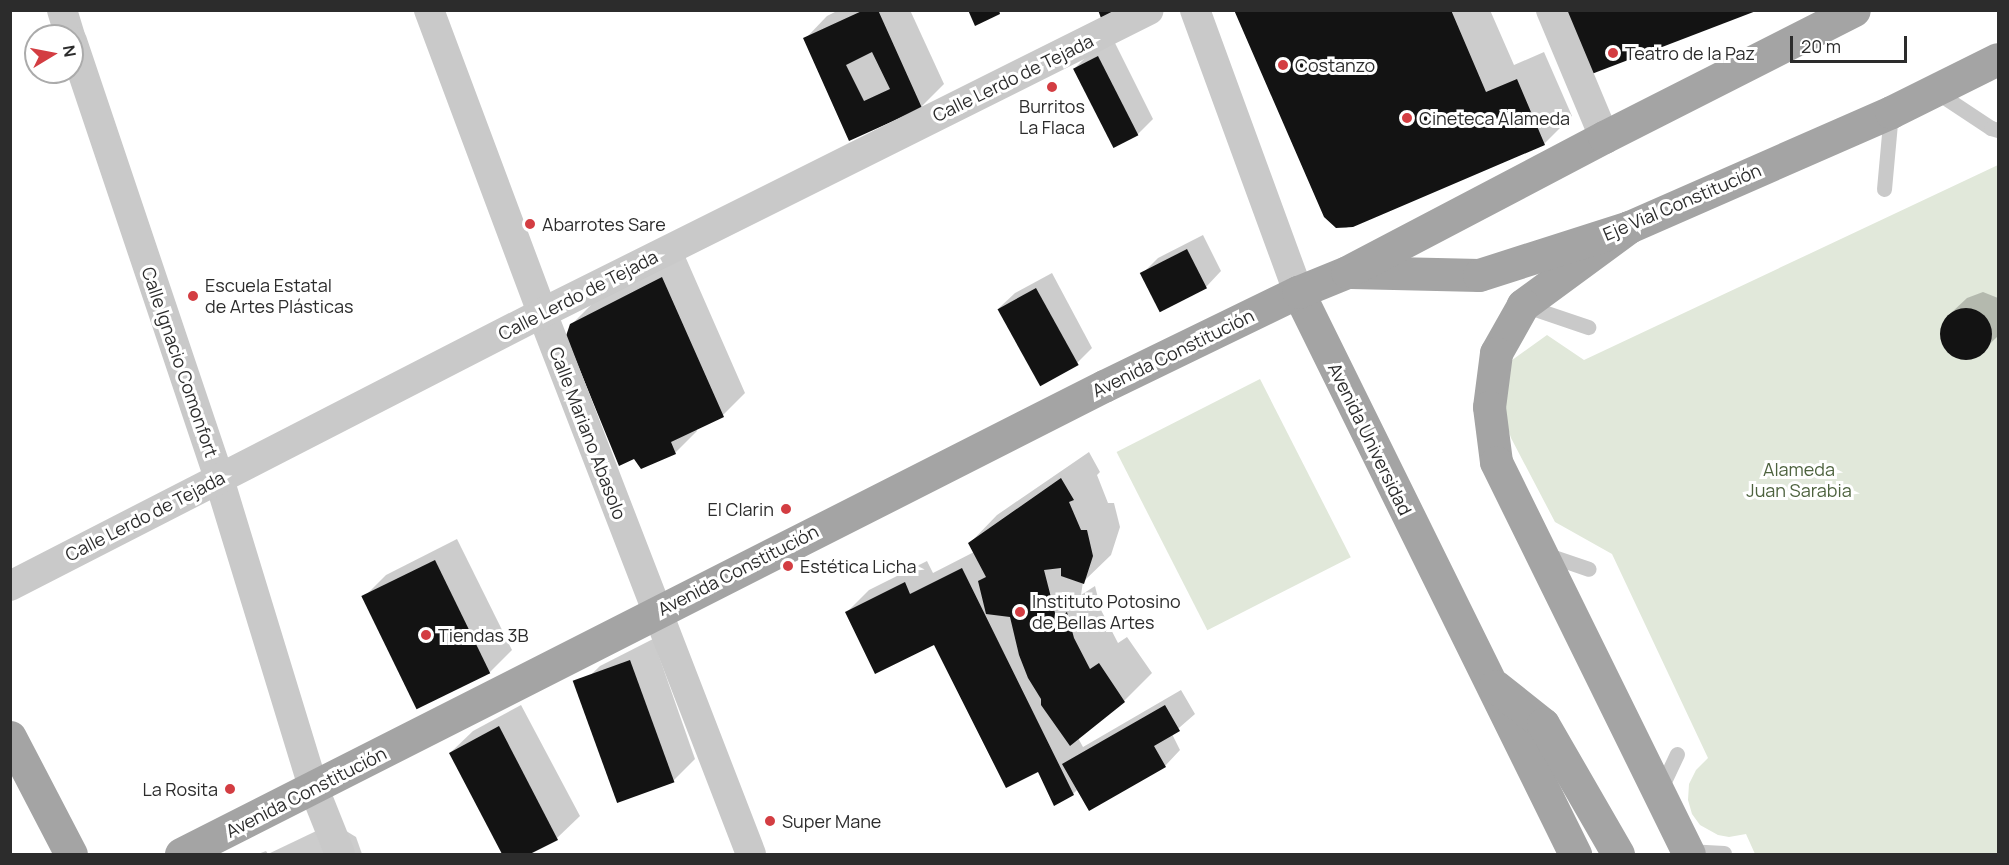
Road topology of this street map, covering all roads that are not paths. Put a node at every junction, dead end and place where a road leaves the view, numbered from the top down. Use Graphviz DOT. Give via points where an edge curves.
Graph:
graph roads {
  1 [pos="429,10"];
  2 [pos="1149,10"];
  3 [pos="1195,10"];
  4 [pos="1551,10"];
  5 [pos="1854,10"];
  6 [pos="1998,59"];
  7 [pos="84,77"];
  8 [pos="1934,90"];
  9 [pos="1891,112"];
  10 [pos="1998,130"];
  11 [pos="1604,137"];
  12 [pos="1884,189"];
  13 [pos="1629,228"];
  14 [pos="1347,272"];
  15 [pos="1298,292"];
  16 [pos="1524,305"];
  17 [pos="542,313"];
  18 [pos="1588,327"];
  19 [pos="219,478"];
  20 [pos="1542,553"];
  21 [pos="1589,569"];
  22 [pos="10,586"];
  23 [pos="656,612"];
  24 [pos="1486,679"];
  25 [pos="10,737"];
  26 [pos="1677,754"];
  27 [pos="315,789"];
  28 [pos="1658,793"];
  29 [pos="1688,853"];
  30 [pos="1724,853"];
  31 [pos="71,855"];
  32 [pos="181,855"];
  33 [pos="340,855"];
  34 [pos="751,855"];
  35 [pos="1575,855"];
  36 [pos="1618,855"];
  1 -- 17 [label="street, Calle Mariano Abasolo"];
  2 -- 17 [label="street, Calle Lerdo de Tejada"];
  3 -- 15 [label="street, Avenida Universidad"];
  4 -- 11 [label="street"];
  5 -- 11 [label="main road, Eje Vial Constitución"];
  6 -- 8 [label="main road, Eje Vial Constitución"];
  7 -- 19 [label="street, Calle Ignacio Comonfort"];
  8 -- 9 [label="main road, Eje Vial Constitución"];
  8 -- 10 [label="lane"];
  9 -- 12 [label="lane"];
  9 -- 13 [label="main road, Eje Vial Constitución"];
  11 -- 14 [label="main road, Eje Vial Constitución"];
  13 -- 14 [label="main road, Eje Vial Constitución" via="1479,275"];
  13 -- 16 [label="main road"];
  14 -- 15 [label="main road, Eje Vial Constitución"];
  15 -- 23 [label="main road, Avenida Constitución"];
  15 -- 24 [label="main road, Avenida Universidad"];
  16 -- 18 [label="lane"];
  16 -- 20 [label="main road" via="1496,353 1489,407 1496,462"];
  17 -- 19 [label="street, Calle Lerdo de Tejada"];
  17 -- 23 [label="street, Calle Mariano Abasolo"];
  19 -- 22 [label="street, Calle Lerdo de Tejada"];
  19 -- 27 [label="street, Calle Ignacio Comonfort"];
  20 -- 21 [label="lane"];
  20 -- 28 [label="main road"];
  23 -- 27 [label="main road, Avenida Constitución"];
  23 -- 34 [label="street, Calle Mariano Abasolo"];
  24 -- 35 [label="main road, Avenida Universidad"];
  24 -- 36 [label="main road" via="1543,724"];
  25 -- 31 [label="main road"];
  26 -- 28 [label="lane"];
  27 -- 32 [label="main road, Avenida Constitución"];
  27 -- 33 [label="street, Calle Ignacio Comonfort"];
  28 -- 29 [label="main road"];
  29 -- 30 [label="lane"];
}
